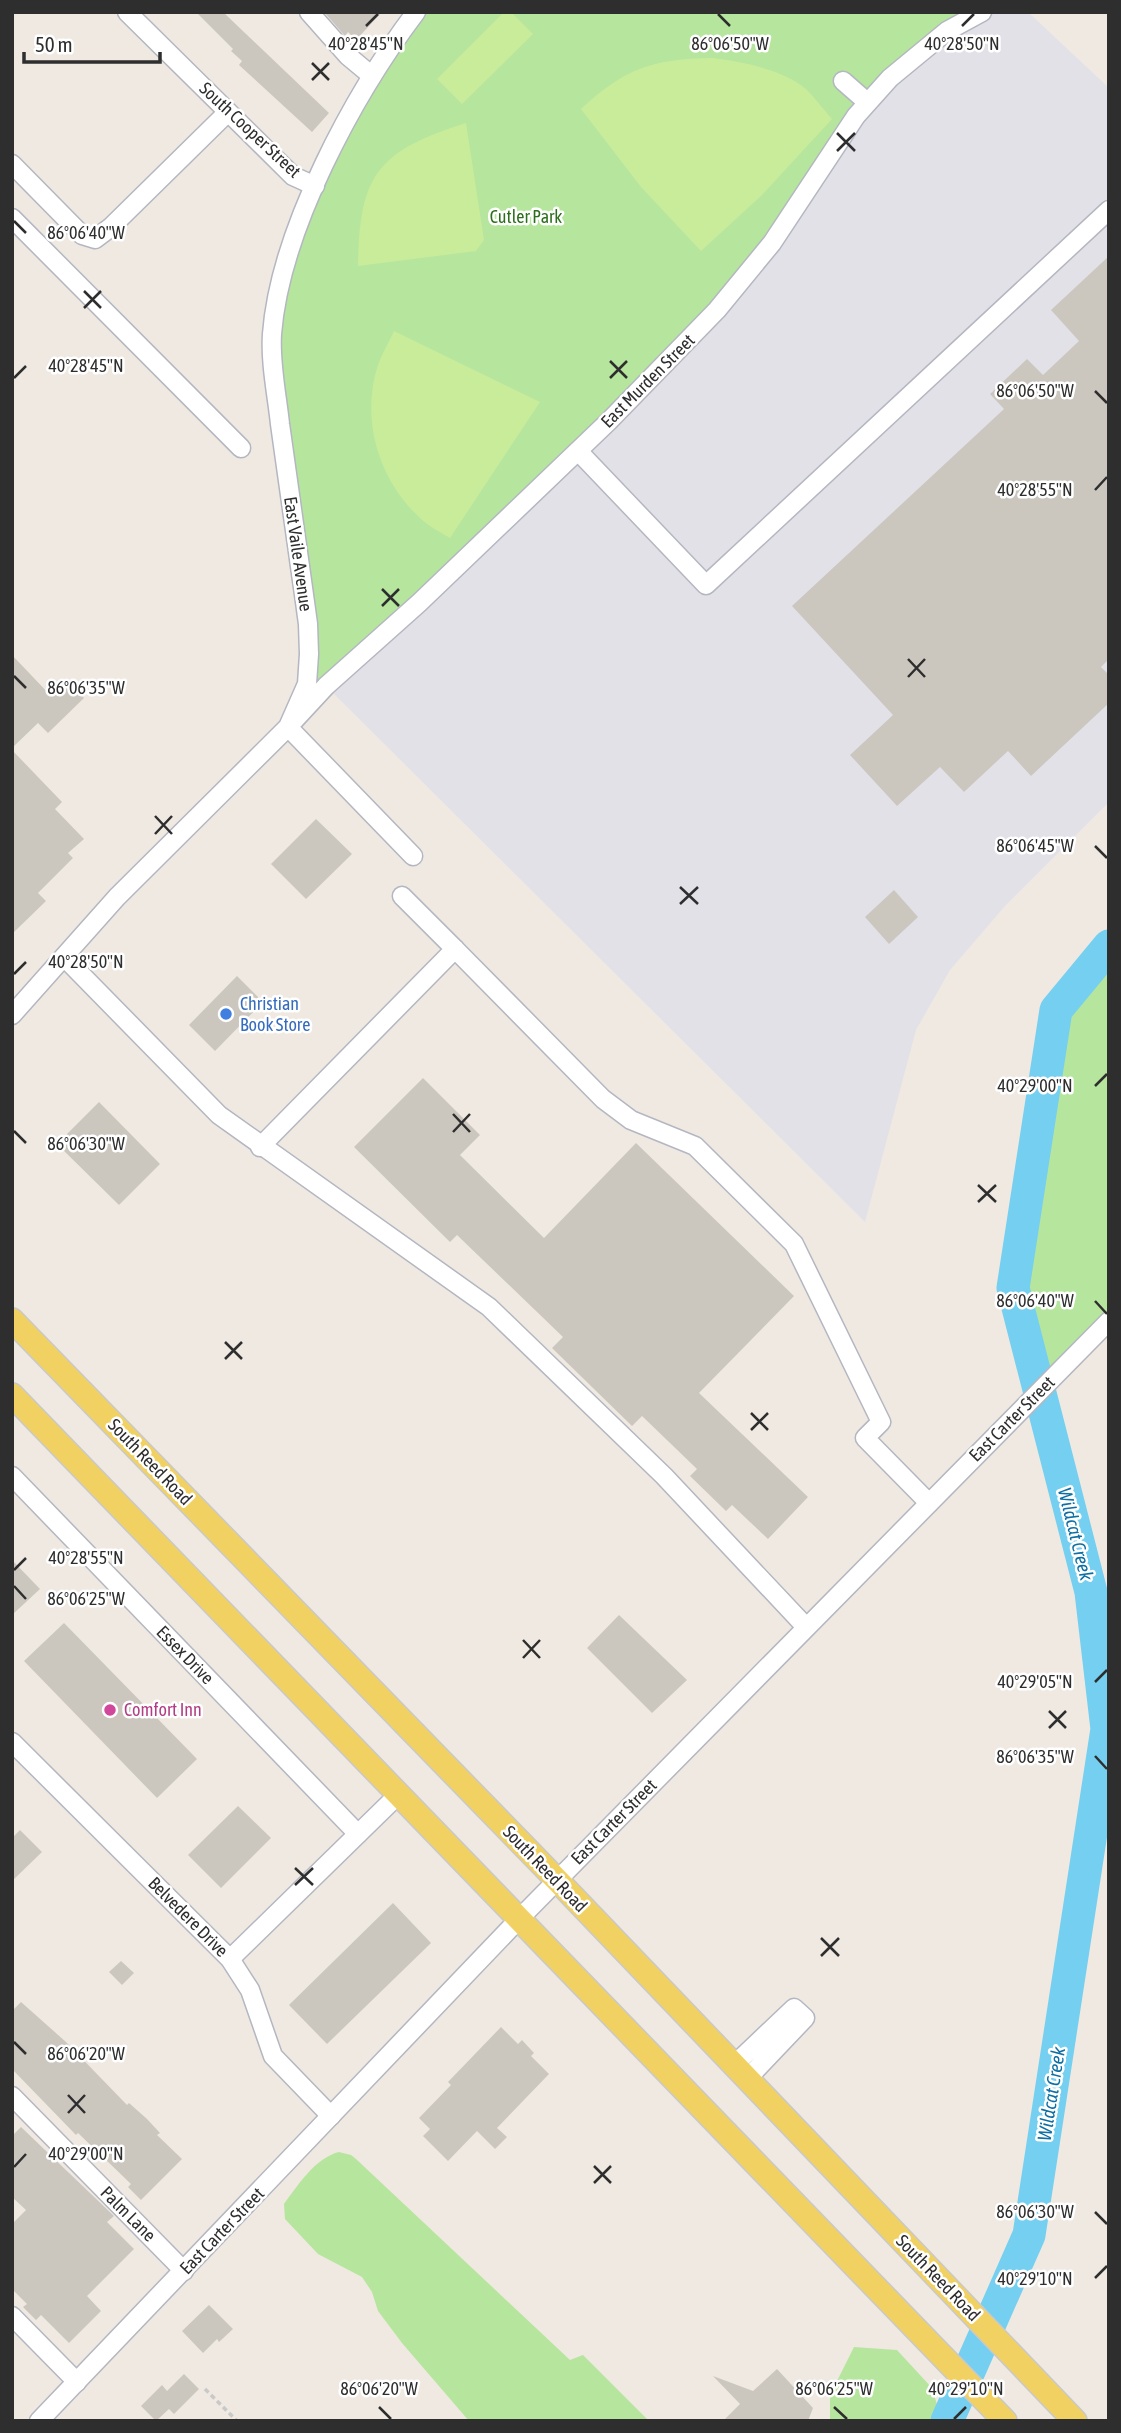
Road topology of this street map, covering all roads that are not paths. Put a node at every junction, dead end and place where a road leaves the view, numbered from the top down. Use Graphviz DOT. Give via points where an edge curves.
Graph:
graph roads {
  1 [pos="127,12"];
  2 [pos="309,12"];
  3 [pos="416,12"];
  4 [pos="980,13"];
  5 [pos="372,76"];
  6 [pos="843,81"];
  7 [pos="867,102"];
  8 [pos="228,112"];
  9 [pos="12,164"];
  10 [pos="315,186"];
  11 [pos="1109,210"];
  12 [pos="12,218"];
  13 [pos="241,448"];
  14 [pos="578,451"];
  15 [pos="288,727"];
  16 [pos="413,856"];
  17 [pos="402,896"];
  18 [pos="455,949"];
  19 [pos="64,957"];
  20 [pos="12,1015"];
  21 [pos="260,1146"];
  22 [pos="12,1320"];
  23 [pos="1109,1321"];
  24 [pos="12,1395"];
  25 [pos="12,1476"];
  26 [pos="929,1503"];
  27 [pos="806,1627"];
  28 [pos="12,1742"];
  29 [pos="399,1794"];
  30 [pos="358,1834"];
  31 [pos="556,1880"];
  32 [pos="519,1919"];
  33 [pos="230,1959"];
  34 [pos="12,2096"];
  35 [pos="331,2116"];
  36 [pos="184,2271"];
  37 [pos="12,2316"];
  38 [pos="77,2382"];
  39 [pos="39,2421"];
  40 [pos="1005,2421"];
  41 [pos="1075,2421"];
  1 -- 8 [label="street, South Cooper Street"];
  2 -- 5 [label="street"];
  3 -- 5 [label="street, East Vaile Avenue"];
  4 -- 7 [label="street, East Murden Street" via="926,47"];
  5 -- 10 [label="street, East Vaile Avenue"];
  6 -- 7 [label="street"];
  7 -- 14 [label="street, East Murden Street" via="751,271 667,365"];
  8 -- 9 [label="street" via="95,239 82,235"];
  8 -- 10 [label="street, South Cooper Street" via="293,176"];
  10 -- 15 [label="street, East Vaile Avenue" via="290,248 272,335 308,624 307,684"];
  11 -- 14 [label="street" via="706,585"];
  12 -- 13 [label="street"];
  14 -- 15 [label="street, East Murden Street" via="326,686"];
  15 -- 16 [label="street"];
  15 -- 19 [label="street, East Vaile Avenue" via="117,897"];
  17 -- 18 [label="street"];
  18 -- 21 [label="street"];
  18 -- 26 [label="street" via="603,1100 631,1120 695,1146 793,1244 881,1422 864,1438"];
  19 -- 20 [label="street, East Vaile Avenue"];
  19 -- 21 [label="street" via="219,1115"];
  21 -- 27 [label="street" via="489,1307 664,1476"];
  22 -- 31 [label="main road, South Reed Road"];
  23 -- 26 [label="street, East Carter Street"];
  24 -- 29 [label="main road"];
  25 -- 30 [label="street, Essex Drive"];
  26 -- 27 [label="street, East Carter Street"];
  27 -- 31 [label="street, East Carter Street"];
  28 -- 33 [label="street, Belvedere Drive"];
  29 -- 30 [label="street"];
  29 -- 32 [label="main road"];
  30 -- 33 [label="street"];
  31 -- 32 [label="street, East Carter Street"];
  31 -- 41 [label="main road, South Reed Road"];
  32 -- 35 [label="street, East Carter Street"];
  32 -- 40 [label="main road"];
  33 -- 35 [label="street, Belvedere Drive" via="250,1990 273,2056"];
  34 -- 36 [label="street, Palm Lane"];
  35 -- 36 [label="street, East Carter Street"];
  36 -- 38 [label="street, East Carter Street"];
  37 -- 38 [label="street"];
  38 -- 39 [label="street, East Carter Street"];
}
